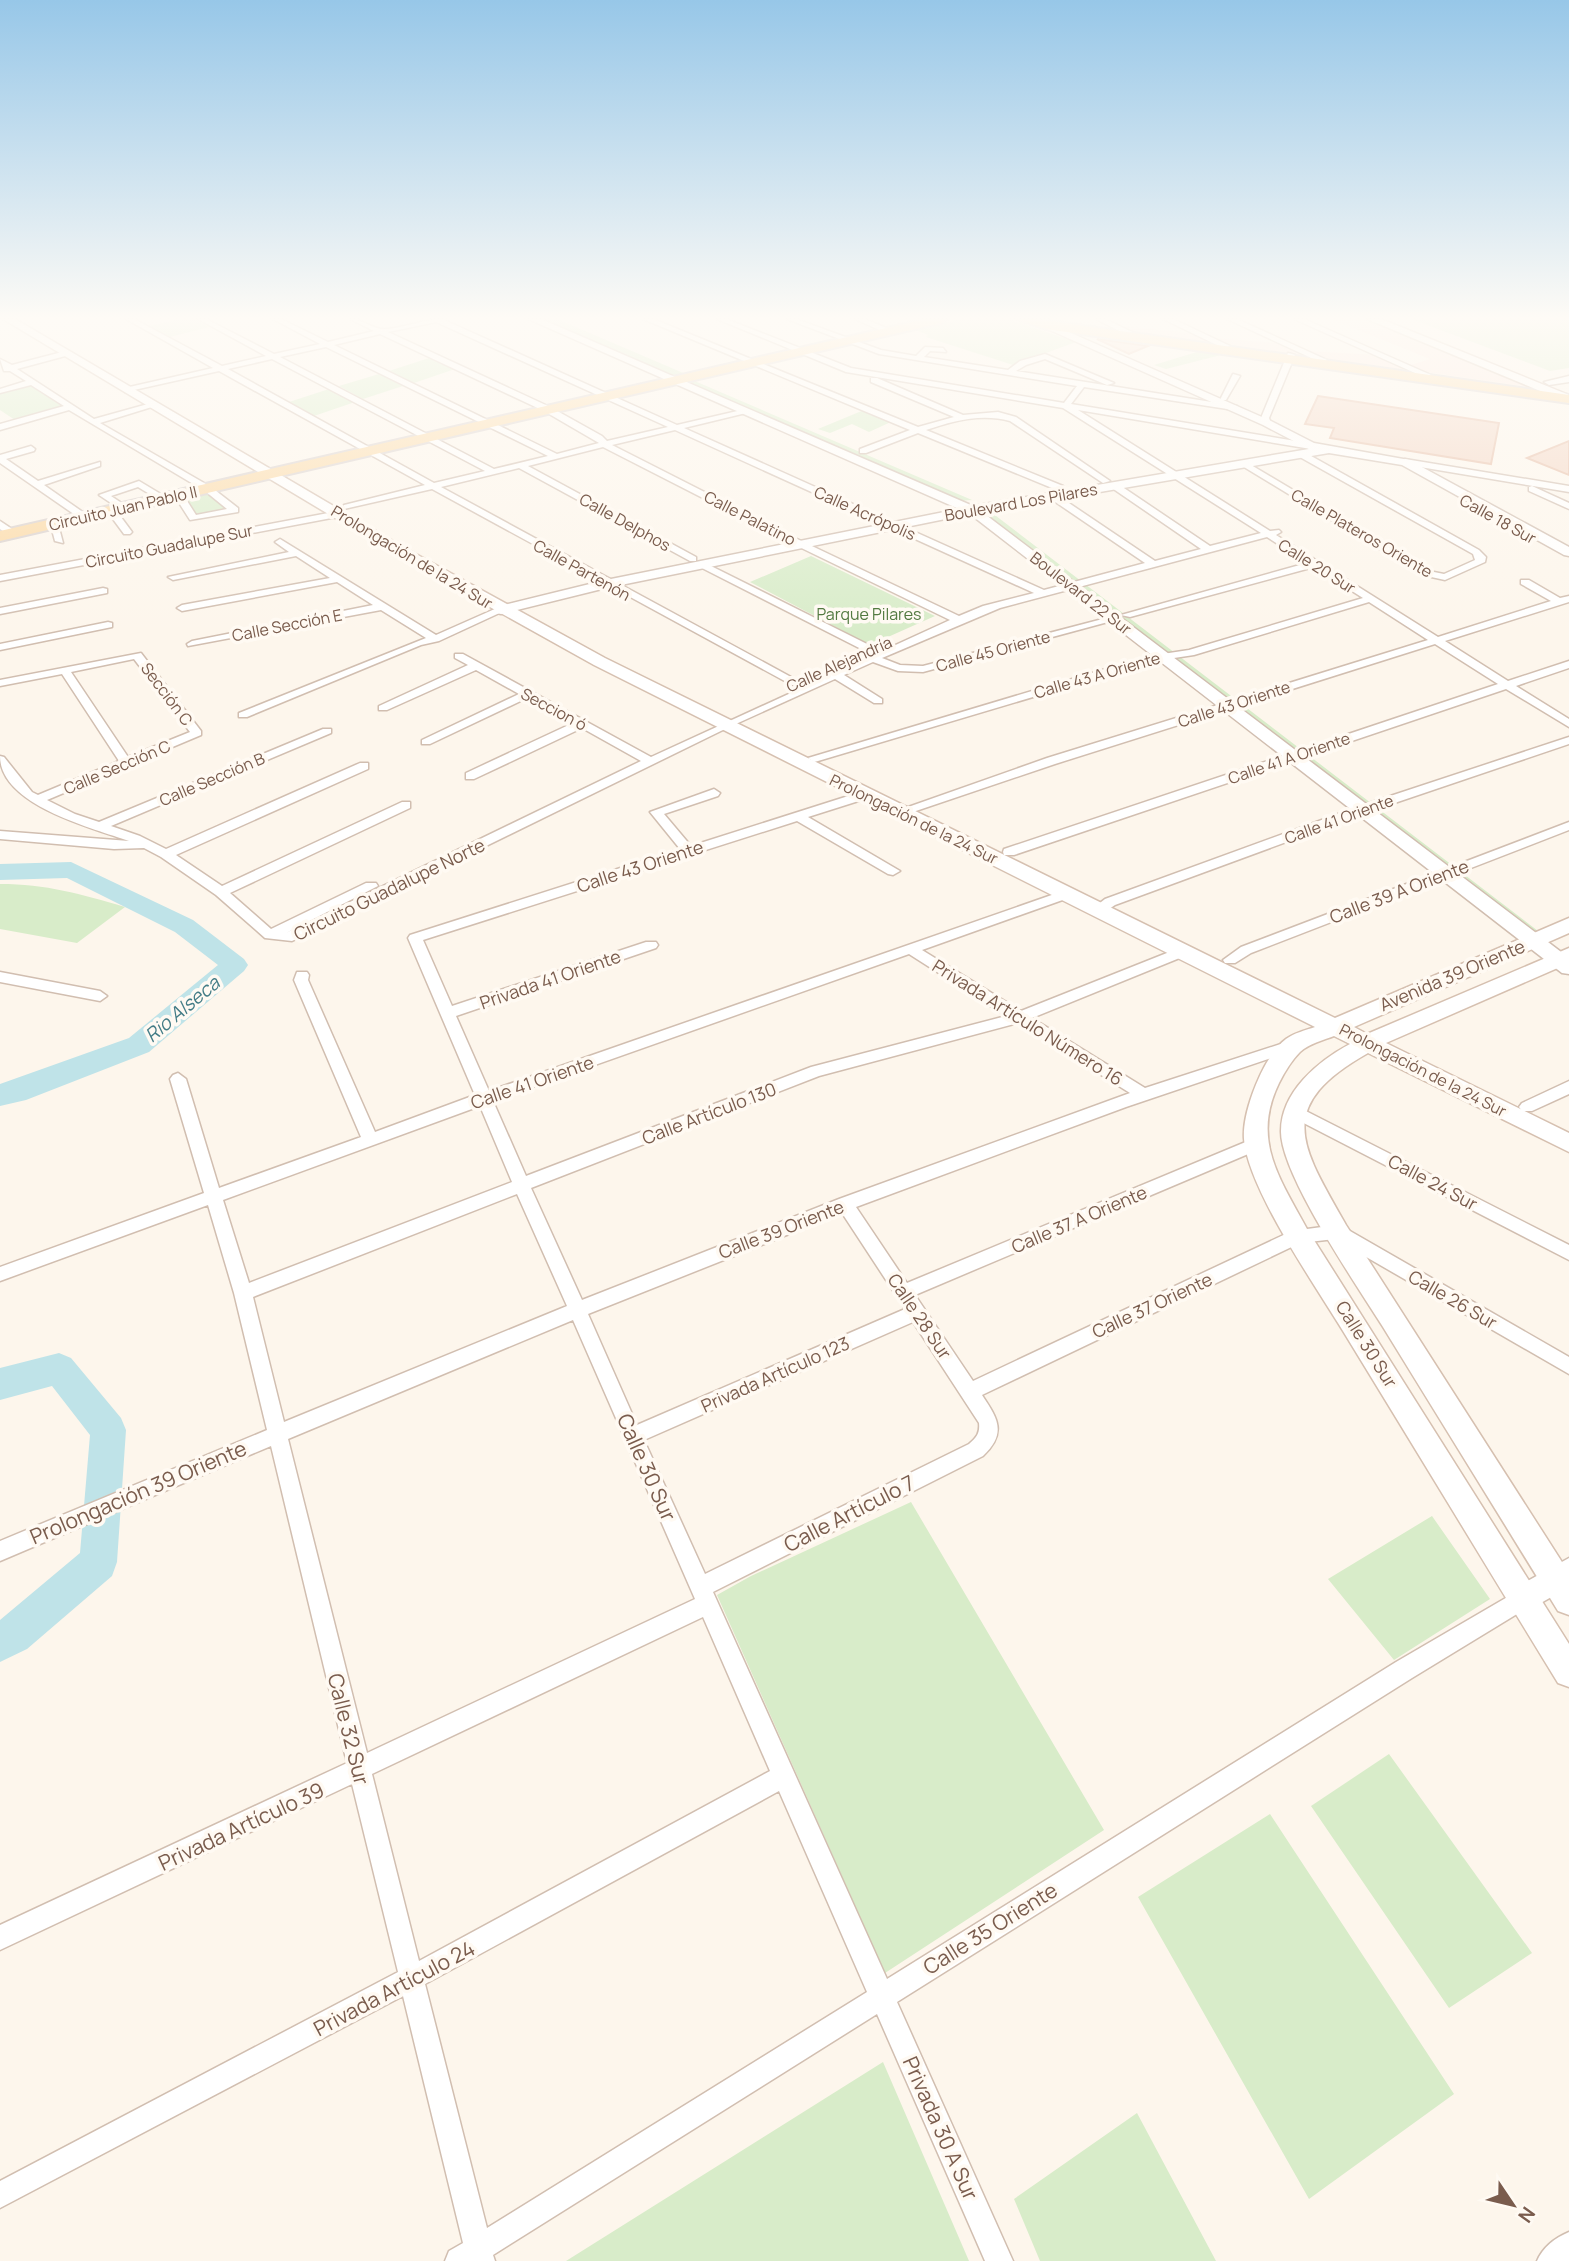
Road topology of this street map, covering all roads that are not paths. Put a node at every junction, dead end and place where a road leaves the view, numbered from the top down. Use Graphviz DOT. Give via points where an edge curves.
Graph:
graph roads {
  1 [pos="97,425"];
  2 [pos="189,425"];
  3 [pos="195,425"];
  4 [pos="323,425"];
  5 [pos="405,425"];
  6 [pos="482,425"];
  7 [pos="491,425"];
  8 [pos="575,425"];
  9 [pos="672,425"];
  10 [pos="682,425"];
  11 [pos="776,425"];
  12 [pos="802,425"];
  13 [pos="904,425"];
  14 [pos="935,425"];
  15 [pos="1021,425"];
  16 [pos="1096,425"];
  17 [pos="1104,425"];
  18 [pos="1169,425"];
  19 [pos="1272,425"];
  20 [pos="1276,425"];
  21 [pos="675,426"];
  22 [pos="915,429"];
  23 [pos="429,437"];
  24 [pos="605,445"];
  25 [pos="31,449"];
  26 [pos="1330,449"];
  27 [pos="1306,450"];
  28 [pos="372,451"];
  29 [pos="863,451"];
  30 [pos="555,456"];
  31 [pos="0,458"];
  32 [pos="1390,460"];
  33 [pos="1405,462"];
  34 [pos="97,464"];
  35 [pos="1243,464"];
  36 [pos="520,465"];
  37 [pos="492,471"];
  38 [pos="277,473"];
  39 [pos="1175,473"];
  40 [pos="1511,479"];
  41 [pos="39,484"];
  42 [pos="1110,484"];
  43 [pos="432,486"];
  44 [pos="208,489"];
  45 [pos="1569,489"];
  46 [pos="1057,492"];
  47 [pos="172,497"];
  48 [pos="974,505"];
  49 [pos="1569,506"];
  50 [pos="117,509"];
  51 [pos="339,510"];
  52 [pos="84,517"];
  53 [pos="885,523"];
  54 [pos="53,524"];
  55 [pos="4,531"];
  56 [pos="127,532"];
  57 [pos="1272,533"];
  58 [pos="60,541"];
  59 [pos="279,542"];
  60 [pos="796,542"];
  61 [pos="1209,550"];
  62 [pos="297,553"];
  63 [pos="1568,555"];
  64 [pos="698,562"];
  65 [pos="1313,564"];
  66 [pos="1154,565"];
  67 [pos="32,569"];
  68 [pos="0,572"];
  69 [pos="173,576"];
  70 [pos="0,578"];
  71 [pos="339,579"];
  72 [pos="601,581"];
  73 [pos="1525,582"];
  74 [pos="1080,586"];
  75 [pos="103,591"];
  76 [pos="1045,594"];
  77 [pos="1375,598"];
  78 [pos="1564,600"];
  79 [pos="502,605"];
  80 [pos="383,606"];
  81 [pos="182,608"];
  82 [pos="0,611"];
  83 [pos="1120,616"];
  84 [pos="954,617"];
  85 [pos="108,625"];
  86 [pos="426,638"];
  87 [pos="1439,638"];
  88 [pos="192,644"];
  89 [pos="0,647"];
  90 [pos="872,654"];
  91 [pos="1178,655"];
  92 [pos="459,656"];
  93 [pos="1163,656"];
  94 [pos="1569,664"];
  95 [pos="476,666"];
  96 [pos="64,669"];
  97 [pos="836,675"];
  98 [pos="0,683"];
  99 [pos="796,683"];
  100 [pos="1510,683"];
  101 [pos="527,694"];
  102 [pos="878,701"];
  103 [pos="1235,704"];
  104 [pos="383,708"];
  105 [pos="1569,714"];
  106 [pos="243,715"];
  107 [pos="724,721"];
  108 [pos="581,724"];
  109 [pos="1569,724"];
  110 [pos="327,731"];
  111 [pos="197,733"];
  112 [pos="1569,740"];
  113 [pos="426,742"];
  114 [pos="1308,751"];
  115 [pos="1294,756"];
  116 [pos="645,758"];
  117 [pos="814,758"];
  118 [pos="0,760"];
  119 [pos="126,763"];
  120 [pos="364,766"];
  121 [pos="470,776"];
  122 [pos="714,793"];
  123 [pos="864,794"];
  124 [pos="37,800"];
  125 [pos="1379,804"];
  126 [pos="407,805"];
  127 [pos="908,809"];
  128 [pos="1364,809"];
  129 [pos="798,816"];
  130 [pos="1569,826"];
  131 [pos="98,827"];
  132 [pos="0,835"];
  133 [pos="147,844"];
  134 [pos="688,851"];
  135 [pos="1009,852"];
  136 [pos="166,854"];
  137 [pos="1460,867"];
  138 [pos="893,871"];
  139 [pos="1446,873"];
  140 [pos="221,892"];
  141 [pos="1066,894"];
  142 [pos="1104,906"];
  143 [pos="1569,925"];
  144 [pos="1541,937"];
  145 [pos="415,938"];
  146 [pos="651,945"];
  147 [pos="912,950"];
  148 [pos="1182,952"];
  149 [pos="1566,958"];
  150 [pos="1230,960"];
  151 [pos="302,975"];
  152 [pos="0,977"];
  153 [pos="100,996"];
  154 [pos="448,1013"];
  155 [pos="1018,1018"];
  156 [pos="1342,1023"];
  157 [pos="1375,1039"];
  158 [pos="1293,1045"];
  159 [pos="178,1079"];
  160 [pos="1569,1087"];
  161 [pos="1143,1094"];
  162 [pos="485,1098"];
  163 [pos="1527,1107"];
  164 [pos="1296,1112"];
  165 [pos="1569,1128"];
  166 [pos="371,1141"];
  167 [pos="1569,1143"];
  168 [pos="1254,1145"];
  169 [pos="522,1186"];
  170 [pos="213,1198"];
  171 [pos="845,1204"];
  172 [pos="1336,1232"];
  173 [pos="1298,1236"];
  174 [pos="1569,1253"];
  175 [pos="0,1274"];
  176 [pos="904,1292"];
  177 [pos="243,1293"];
  178 [pos="577,1309"];
  179 [pos="917,1312"];
  180 [pos="1569,1366"];
  181 [pos="970,1391"];
  182 [pos="990,1431"];
  183 [pos="276,1433"];
  184 [pos="633,1436"];
  185 [pos="0,1551"];
  186 [pos="1565,1584"];
  187 [pos="705,1596"];
  188 [pos="1524,1599"];
  189 [pos="1565,1657"];
  190 [pos="359,1771"];
  191 [pos="785,1775"];
  192 [pos="0,1938"];
  193 [pos="410,1979"];
  194 [pos="883,1996"];
  195 [pos="0,2195"];
  196 [pos="473,2257"];
  197 [pos="999,2261"];
  1 -- 44 [label="street"];
  2 -- 38 [label="main road"];
  3 -- 38 [label="main road"];
  4 -- 28 [label="street, Calle Partenón"];
  5 -- 23 [label="street"];
  6 -- 23 [label="main road, Circuito Juan Pablo II"];
  7 -- 30 [label="street"];
  8 -- 24 [label="street, Calle Palatino"];
  9 -- 21 [label="street, Calle Acrópolis"];
  10 -- 21 [label="street, Circuito Guadalupe Sur"];
  11 -- 48 [label="street, Boulevard 22 Sur"];
  12 -- 29 [label="street, Boulevard 22 Sur"];
  13 -- 22 [label="street"];
  14 -- 22 [label="street"];
  15 -- 42 [label="street"];
  16 -- 39 [label="street, Calle 20 Sur"];
  17 -- 39 [label="street, Calle 20 Sur"];
  18 -- 27 [label="street"];
  19 -- 27 [label="street"];
  20 -- 26 [label="street"];
  21 -- 24 [label="street, Circuito Guadalupe Sur"];
  21 -- 53 [label="street, Calle Acrópolis"];
  22 -- 29 [label="street"];
  22 -- 46 [label="street"];
  23 -- 28 [label="main road, Circuito Juan Pablo II"];
  23 -- 37 [label="street"];
  24 -- 30 [label="street, Circuito Guadalupe Sur"];
  24 -- 60 [label="street, Calle Palatino"];
  25 -- 31 [label="street"];
  26 -- 27 [label="street, Boulevard Los Pilares"];
  26 -- 32 [label="street"];
  27 -- 35 [label="street, Boulevard Los Pilares"];
  27 -- 35 [label="street, Calle Plateros Oriente" via="1476,552 1480,562 1446,576 1426,573"];
  27 -- 39 [label="street, Boulevard Los Pilares"];
  28 -- 38 [label="main road, Circuito Juan Pablo II"];
  28 -- 43 [label="street, Calle Partenón"];
  29 -- 48 [label="street, Boulevard 22 Sur"];
  30 -- 36 [label="street, Circuito Guadalupe Sur"];
  31 -- 41 [label="street"];
  32 -- 33 [label="street"];
  32 -- 63 [label="street, Calle 18 Sur"];
  33 -- 40 [label="street"];
  33 -- 63 [label="street, Calle 18 Sur"];
  34 -- 41 [label="street"];
  35 -- 39 [label="street, Boulevard Los Pilares"];
  36 -- 37 [label="street, Circuito Guadalupe Sur"];
  36 -- 64 [label="street, Calle Delphos"];
  37 -- 43 [label="street, Circuito Guadalupe Sur"];
  38 -- 44 [label="main road, Circuito Juan Pablo II"];
  38 -- 51 [label="main road, Prolongación de la 24 Sur"];
  39 -- 42 [label="street, Boulevard Los Pilares"];
  39 -- 57 [label="street, Calle 20 Sur"];
  40 -- 45 [label="street"];
  40 -- 49 [label="street"];
  41 -- 52 [label="street"];
  42 -- 46 [label="street, Boulevard Los Pilares"];
  42 -- 61 [label="street"];
  43 -- 51 [label="street, Circuito Guadalupe Sur"];
  43 -- 72 [label="street, Calle Partenón"];
  44 -- 47 [label="main road, Circuito Juan Pablo II"];
  44 -- 47 [label="street" via="235,510 193,518"];
  46 -- 48 [label="street, Boulevard Los Pilares"];
  46 -- 66 [label="street"];
  47 -- 50 [label="main road, Circuito Juan Pablo II"];
  47 -- 50 [label="street" via="139,484 104,495"];
  48 -- 53 [label="street, Boulevard Los Pilares"];
  48 -- 74 [label="street, Boulevard 22 Sur"];
  50 -- 52 [label="main road, Circuito Juan Pablo II"];
  50 -- 56 [label="street"];
  51 -- 67 [label="street, Circuito Guadalupe Sur"];
  51 -- 79 [label="main road, Prolongación de la 24 Sur"];
  52 -- 54 [label="main road, Circuito Juan Pablo II"];
  53 -- 60 [label="street, Boulevard Los Pilares"];
  53 -- 76 [label="street, Calle Acrópolis"];
  54 -- 55 [label="main road, Circuito Juan Pablo II"];
  54 -- 58 [label="street"];
  57 -- 61 [label="street, Calle Alejandría"];
  57 -- 65 [label="street, Calle 20 Sur"];
  57 -- 77 [label="street, Calle 20 Sur"];
  59 -- 62 [label="street, Calle Sección E"];
  60 -- 64 [label="street, Boulevard Los Pilares"];
  60 -- 84 [label="street, Calle Palatino"];
  61 -- 66 [label="street, Calle Alejandría"];
  62 -- 69 [label="street"];
  62 -- 71 [label="street, Calle Sección E"];
  64 -- 72 [label="street, Boulevard Los Pilares"];
  64 -- 90 [label="street, Calle Delphos"];
  65 -- 77 [label="street, Calle 20 Sur"];
  65 -- 83 [label="street, Calle 45 Oriente"];
  66 -- 74 [label="street, Calle Alejandría"];
  67 -- 68 [label="street, Circuito Guadalupe Sur"];
  67 -- 70 [label="street, Circuito Guadalupe Sur"];
  71 -- 80 [label="street, Calle Sección E"];
  71 -- 81 [label="street, Calle Sección E"];
  72 -- 79 [label="street, Boulevard Los Pilares"];
  72 -- 99 [label="street, Calle Partenón"];
  73 -- 78 [label="street"];
  74 -- 76 [label="street, Calle Alejandría"];
  74 -- 83 [label="street, Boulevard 22 Sur"];
  75 -- 82 [label="street"];
  76 -- 84 [label="street, Calle Alejandría"];
  77 -- 87 [label="street, Calle 20 Sur"];
  77 -- 91 [label="street, Calle 43 A Oriente"];
  78 -- 87 [label="street, Calle 43 Oriente"];
  79 -- 86 [label="street"];
  79 -- 107 [label="main road, Prolongación de la 24 Sur"];
  80 -- 86 [label="street, Calle Sección E"];
  80 -- 88 [label="street, Calle Sección E"];
  83 -- 90 [label="street, Calle 45 Oriente" via="923,669 898,668"];
  83 -- 91 [label="street, Boulevard 22 Sur"];
  83 -- 93 [label="street, Boulevard 22 Sur"];
  84 -- 90 [label="street, Calle Alejandría"];
  85 -- 89 [label="street"];
  86 -- 106 [label="street"];
  87 -- 100 [label="street, Calle 20 Sur"];
  87 -- 103 [label="street, Calle 43 Oriente"];
  90 -- 97 [label="street, Calle Alejandría"];
  90 -- 99 [label="street, Calle Alejandría"];
  91 -- 93 [label="street, Calle 43 A Oriente"];
  91 -- 103 [label="street, Boulevard 22 Sur"];
  92 -- 95 [label="street, Seccion ó"];
  93 -- 103 [label="street, Boulevard 22 Sur"];
  93 -- 117 [label="street, Calle 43 A Oriente"];
  94 -- 100 [label="street, Calle 41 A Oriente"];
  95 -- 101 [label="street, Seccion ó"];
  95 -- 104 [label="street"];
  96 -- 98 [label="street"];
  96 -- 111 [label="street, Sección C" via="137,655"];
  96 -- 119 [label="street"];
  97 -- 102 [label="street"];
  97 -- 107 [label="street, Calle Alejandría"];
  99 -- 107 [label="street, Calle Alejandría"];
  100 -- 105 [label="street, Calle 20 Sur"];
  100 -- 109 [label="street, Calle 20 Sur"];
  100 -- 114 [label="street, Calle 41 A Oriente"];
  101 -- 108 [label="street, Seccion ó"];
  101 -- 113 [label="street"];
  103 -- 114 [label="street, Boulevard 22 Sur"];
  103 -- 115 [label="street, Boulevard 22 Sur"];
  103 -- 127 [label="street, Calle 43 Oriente"];
  107 -- 116 [label="street, Circuito Guadalupe Norte"];
  107 -- 117 [label="main road, Prolongación de la 24 Sur"];
  107 -- 123 [label="main road, Prolongación de la 24 Sur"];
  108 -- 116 [label="street, Seccion ó"];
  108 -- 121 [label="street"];
  110 -- 131 [label="street, Calle Sección B"];
  111 -- 119 [label="street, Calle Sección C"];
  112 -- 125 [label="street, Calle 41 Oriente"];
  114 -- 115 [label="street, Calle 41 A Oriente"];
  114 -- 125 [label="street, Boulevard 22 Sur"];
  115 -- 128 [label="street, Boulevard 22 Sur"];
  115 -- 135 [label="street, Calle 41 A Oriente"];
  116 -- 140 [label="street, Circuito Guadalupe Norte" via="296,936 270,935"];
  117 -- 127 [label="main road, Prolongación de la 24 Sur"];
  118 -- 124 [label="street" via="21,788"];
  119 -- 124 [label="street, Calle Sección C"];
  120 -- 136 [label="street"];
  122 -- 134 [label="street" via="656,812"];
  123 -- 127 [label="main road, Prolongación de la 24 Sur"];
  123 -- 129 [label="street, Calle 43 Oriente"];
  124 -- 131 [label="street"];
  125 -- 128 [label="street, Calle 41 Oriente"];
  125 -- 137 [label="street, Boulevard 22 Sur"];
  126 -- 140 [label="street"];
  127 -- 135 [label="main road, Prolongación de la 24 Sur"];
  127 -- 141 [label="main road, Prolongación de la 24 Sur"];
  128 -- 139 [label="street, Boulevard 22 Sur"];
  128 -- 142 [label="street, Calle 41 Oriente"];
  129 -- 134 [label="street, Calle 43 Oriente"];
  129 -- 138 [label="street"];
  130 -- 137 [label="street, Calle 39 A Oriente"];
  131 -- 133 [label="street"];
  132 -- 133 [label="street"];
  133 -- 136 [label="street"];
  134 -- 145 [label="street, Calle 43 Oriente"];
  135 -- 142 [label="main road, Prolongación de la 24 Sur"];
  136 -- 140 [label="street"];
  137 -- 139 [label="street, Calle 39 A Oriente"];
  137 -- 144 [label="street, Boulevard 22 Sur"];
  139 -- 144 [label="street, Boulevard 22 Sur"];
  139 -- 150 [label="street, Calle 39 A Oriente"];
  141 -- 142 [label="main road, Prolongación de la 24 Sur"];
  141 -- 147 [label="street, Calle 41 Oriente"];
  142 -- 148 [label="main road, Prolongación de la 24 Sur"];
  142 -- 150 [label="main road, Prolongación de la 24 Sur"];
  143 -- 144 [label="main road, Avenida 39 Oriente"];
  144 -- 149 [label="street, Boulevard 22 Sur"];
  144 -- 156 [label="main road, Avenida 39 Oriente"];
  145 -- 154 [label="street, Calle 30 Sur"];
  146 -- 154 [label="street, Privada 41 Oriente"];
  147 -- 155 [label="street, Privada Artículo Número 16"];
  147 -- 162 [label="street, Calle 41 Oriente"];
  148 -- 155 [label="street, Calle Artículo 130"];
  148 -- 156 [label="main road, Prolongación de la 24 Sur"];
  149 -- 157 [label="main road, Avenida 39 Oriente"];
  150 -- 156 [label="main road, Prolongación de la 24 Sur"];
  151 -- 166 [label="street"];
  152 -- 153 [label="street"];
  154 -- 162 [label="street, Calle 30 Sur"];
  155 -- 161 [label="street, Privada Artículo Número 16"];
  155 -- 169 [label="street, Calle Artículo 130" via="816,1071"];
  156 -- 157 [label="main road, Prolongación de la 24 Sur"];
  156 -- 158 [label="main road, Calle 30 Sur"];
  157 -- 163 [label="main road, Prolongación de la 24 Sur"];
  157 -- 164 [label="main road, Calle 30 Sur" via="1326,1069"];
  157 -- 167 [label="main road, Prolongación de la 24 Sur"];
  158 -- 161 [label="street, Calle 39 Oriente"];
  158 -- 168 [label="main road, Calle 30 Sur" via="1265,1084"];
  159 -- 170 [label="street, Calle 32 Sur"];
  160 -- 163 [label="street"];
  161 -- 171 [label="street, Calle 39 Oriente"];
  162 -- 166 [label="street, Calle 41 Oriente"];
  162 -- 169 [label="street, Calle 30 Sur"];
  163 -- 165 [label="main road, Prolongación de la 24 Sur"];
  164 -- 172 [label="main road, Calle 30 Sur" via="1294,1147"];
  164 -- 174 [label="street, Calle 24 Sur"];
  166 -- 170 [label="street, Calle 41 Oriente"];
  168 -- 173 [label="main road, Calle 30 Sur"];
  168 -- 176 [label="street, Calle 37 A Oriente"];
  169 -- 177 [label="street, Calle Artículo 130"];
  169 -- 178 [label="street, Calle 30 Sur"];
  170 -- 175 [label="street, Calle 41 Oriente"];
  170 -- 177 [label="street, Calle 32 Sur"];
  171 -- 176 [label="street, Calle 28 Sur"];
  171 -- 178 [label="street, Calle 39 Oriente"];
  172 -- 173 [label="street, Calle 37 Oriente"];
  172 -- 180 [label="street, Calle 26 Sur"];
  172 -- 186 [label="main road, Calle 30 Sur"];
  173 -- 181 [label="street, Calle 37 Oriente"];
  173 -- 188 [label="main road, Calle 30 Sur"];
  176 -- 179 [label="street, Calle 28 Sur"];
  177 -- 183 [label="street, Calle 32 Sur"];
  178 -- 183 [label="street, Calle 39 Oriente"];
  178 -- 184 [label="street, Calle 30 Sur"];
  179 -- 181 [label="street, Calle 28 Sur"];
  179 -- 184 [label="street, Privada Artículo 123"];
  181 -- 182 [label="street, Calle 28 Sur"];
  182 -- 187 [label="street, Calle Artículo 7" via="976,1450"];
  183 -- 185 [label="street, Prolongación 39 Oriente"];
  183 -- 190 [label="street, Calle 32 Sur"];
  184 -- 187 [label="street, Calle 30 Sur"];
  186 -- 188 [label="street"];
  187 -- 190 [label="street, Privada Artículo 39"];
  187 -- 191 [label="street, Calle 30 Sur"];
  188 -- 189 [label="main road, Calle 30 Sur"];
  188 -- 194 [label="street, Calle 35 Oriente"];
  190 -- 192 [label="street, Privada Artículo 39"];
  190 -- 193 [label="street, Calle 32 Sur"];
  191 -- 193 [label="street, Privada Artículo 24"];
  191 -- 194 [label="street, Calle 30 Sur"];
  193 -- 195 [label="street, Privada Artículo 24"];
  193 -- 196 [label="street, Calle 32 Sur"];
  194 -- 196 [label="street, Calle 35 Oriente"];
  194 -- 197 [label="street, Privada 30 A Sur"];
}
